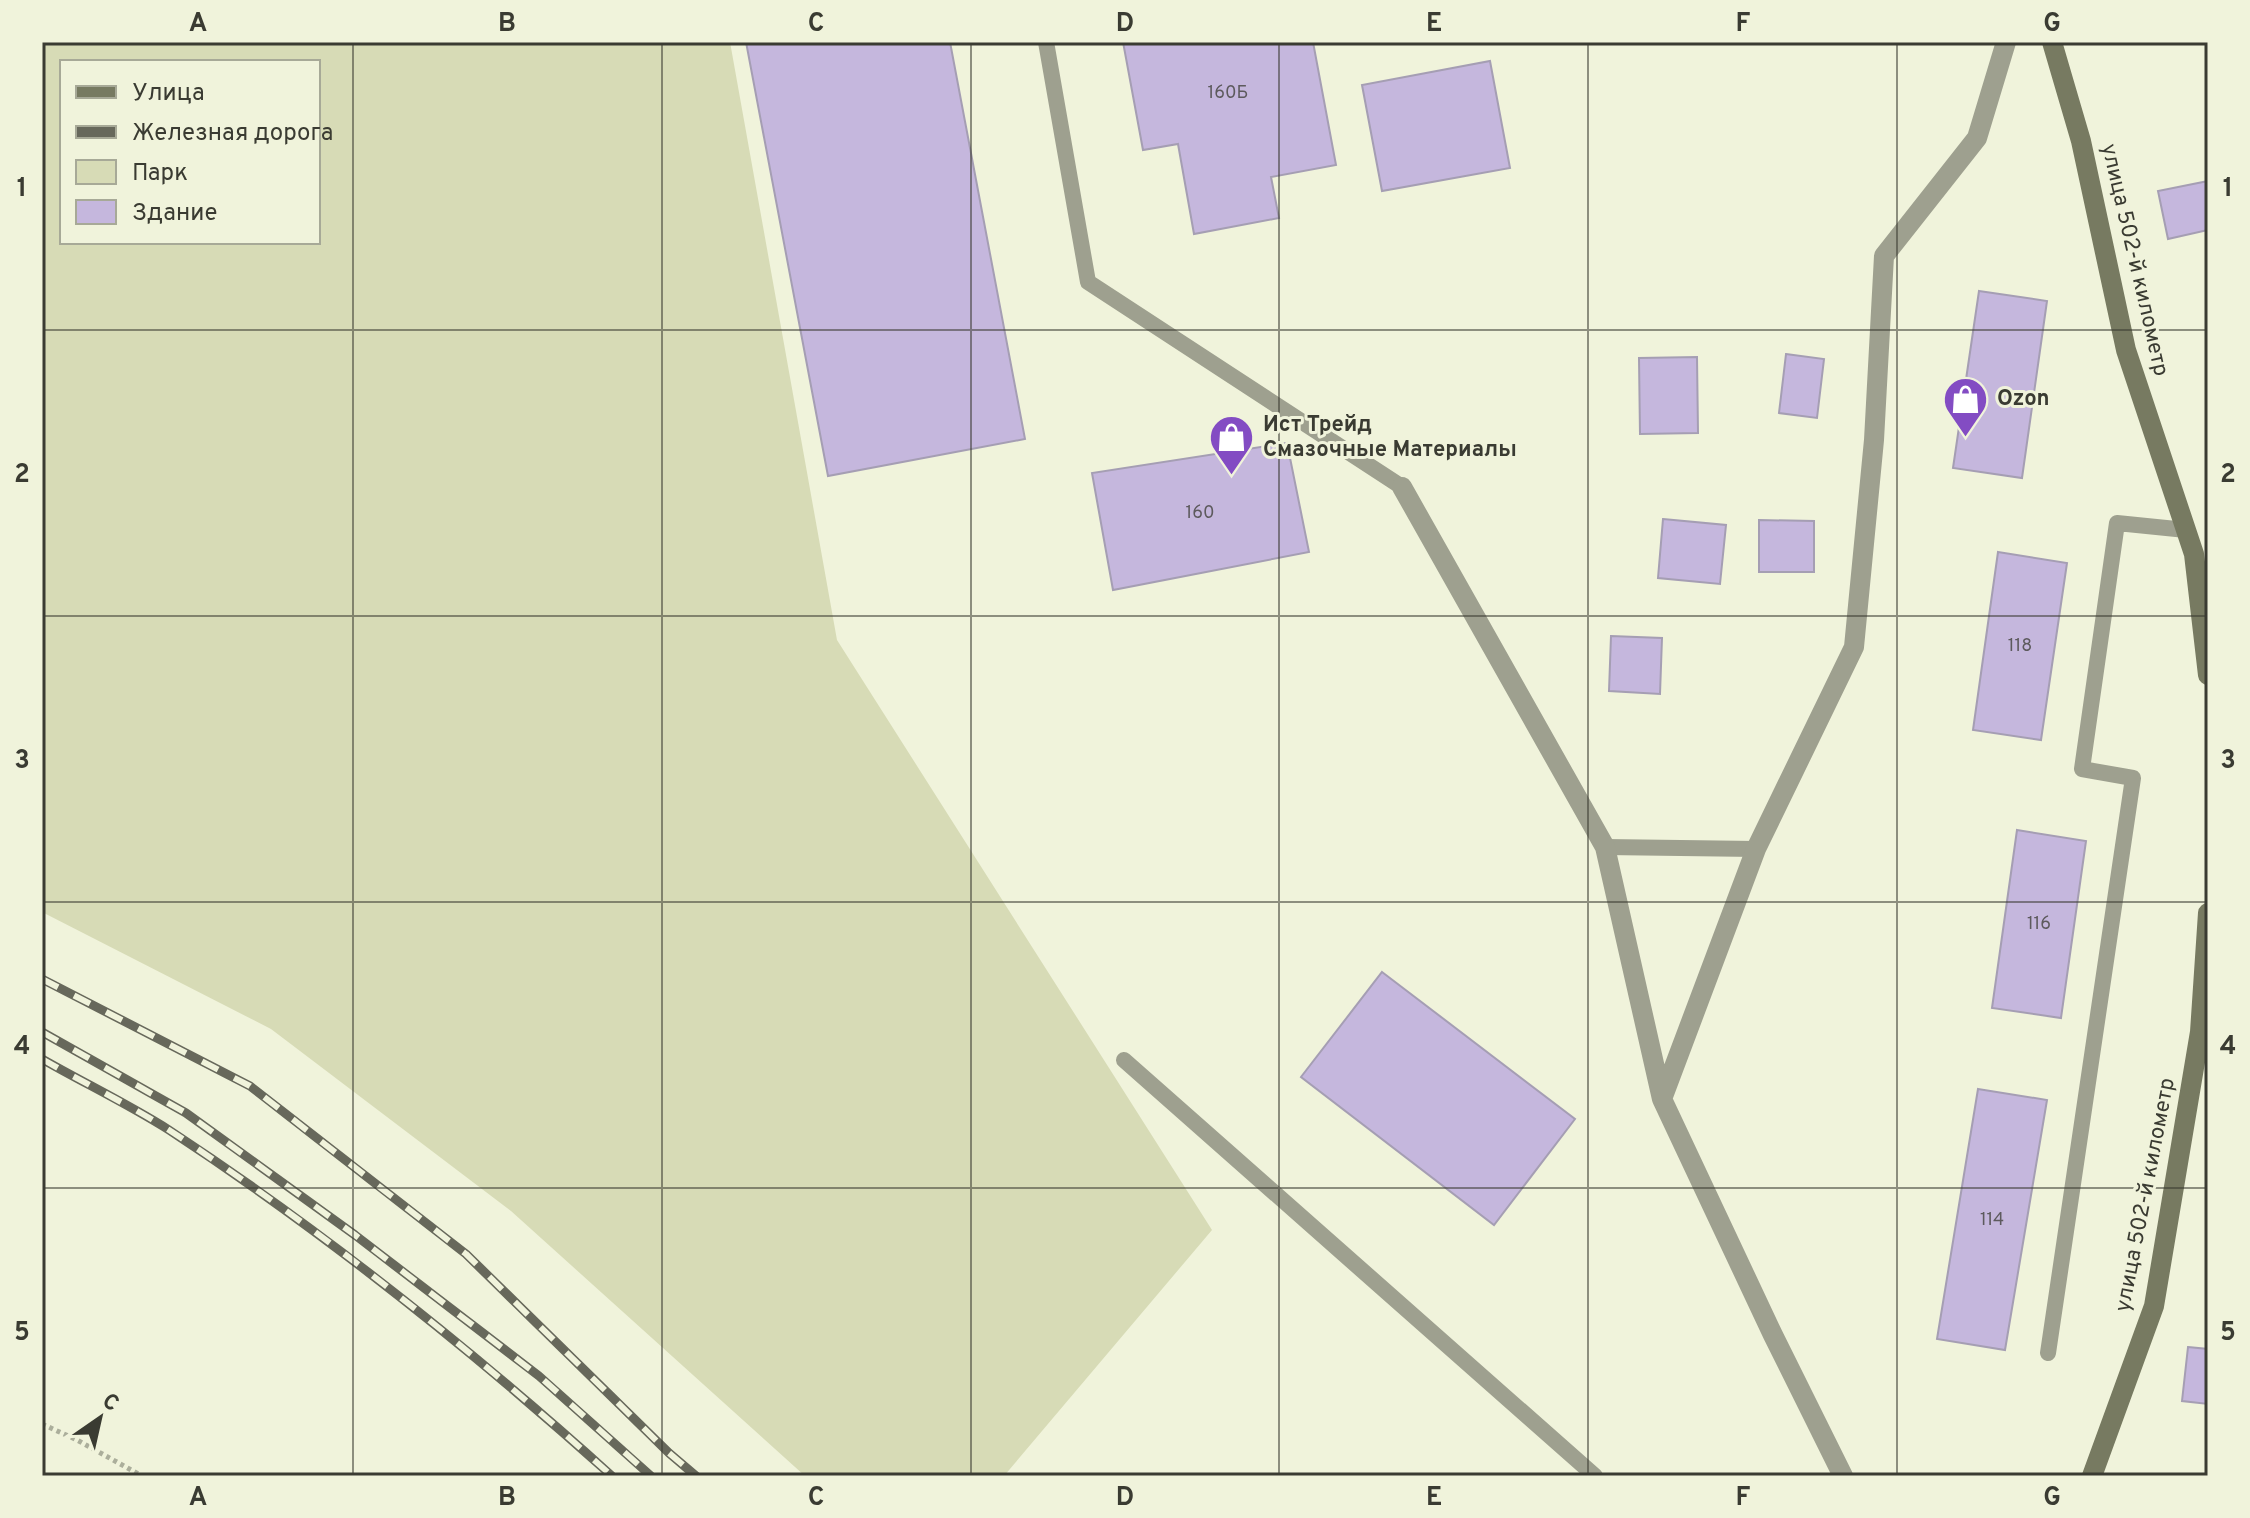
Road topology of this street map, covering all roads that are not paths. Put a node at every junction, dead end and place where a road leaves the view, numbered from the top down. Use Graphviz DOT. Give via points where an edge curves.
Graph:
graph roads {
  1 [pos="1046,42"];
  2 [pos="2006,42"];
  3 [pos="2052,42"];
  4 [pos="1402,487"];
  5 [pos="2186,530"];
  6 [pos="2201,552"];
  7 [pos="2208,675"];
  8 [pos="1605,847"];
  9 [pos="1756,849"];
  10 [pos="2208,913"];
  11 [pos="1124,1060"];
  12 [pos="1662,1099"];
  13 [pos="2048,1353"];
  14 [pos="1595,1476"];
  15 [pos="1843,1476"];
  16 [pos="2092,1476"];
  1 -- 4 [label="lane" via="1088,282"];
  2 -- 9 [label="street" via="1977,138 1884,256 1874,440 1854,647"];
  3 -- 5 [label="street, улица 502-й километр" via="2081,141 2126,350"];
  4 -- 8 [label="street"];
  5 -- 6 [label="street, улица 502-й километр"];
  5 -- 13 [label="lane" via="2117,523 2082,769 2133,778"];
  6 -- 7 [label="street, улица 502-й километр"];
  8 -- 9 [label="lane"];
  8 -- 12 [label="street"];
  9 -- 12 [label="street"];
  10 -- 16 [label="street, улица 502-й километр" via="2200,1032 2154,1306"];
  11 -- 14 [label="lane"];
  12 -- 15 [label="street"];
}
